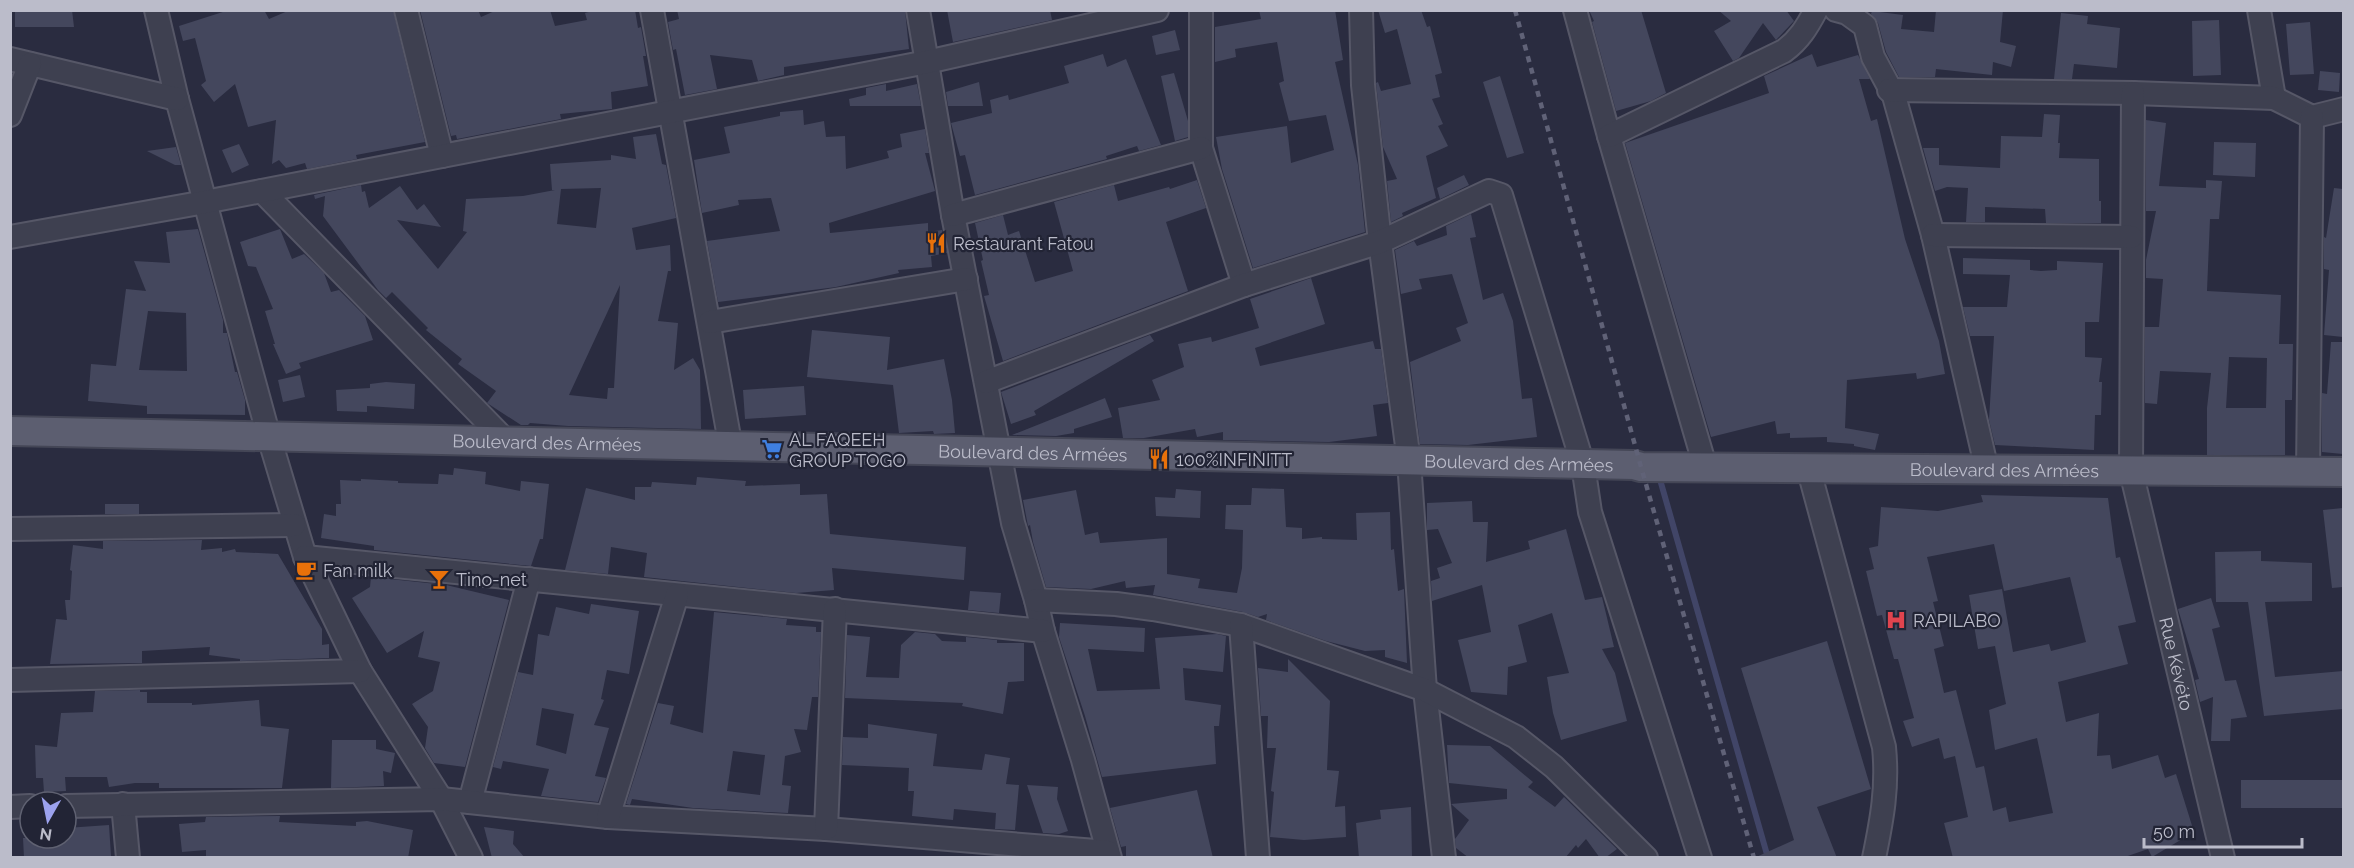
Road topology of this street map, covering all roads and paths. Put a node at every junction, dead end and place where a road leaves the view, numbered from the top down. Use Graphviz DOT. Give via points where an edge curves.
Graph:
graph roads {
  1 [pos="406,10"];
  2 [pos="652,10"];
  3 [pos="918,10"];
  4 [pos="1201,10"];
  5 [pos="1361,10"];
  6 [pos="1575,10"];
  7 [pos="1816,10"];
  8 [pos="1836,10"];
  9 [pos="2259,10"];
  10 [pos="163,12"];
  11 [pos="1144,12"];
  12 [pos="20,62"];
  13 [pos="927,62"];
  14 [pos="1889,90"];
  15 [pos="2133,93"];
  16 [pos="2274,98"];
  17 [pos="177,99"];
  18 [pos="2343,108"];
  19 [pos="669,113"];
  20 [pos="10,115"];
  21 [pos="2312,117"];
  22 [pos="1609,136"];
  23 [pos="1201,148"];
  24 [pos="442,156"];
  25 [pos="262,190"];
  26 [pos="205,202"];
  27 [pos="953,216"];
  28 [pos="1933,235"];
  29 [pos="10,237"];
  30 [pos="2131,237"];
  31 [pos="1380,242"];
  32 [pos="966,279"];
  33 [pos="1244,285"];
  34 [pos="710,322"];
  35 [pos="986,382"];
  36 [pos="10,431"];
  37 [pos="269,437"];
  38 [pos="505,440"];
  39 [pos="731,448"];
  40 [pos="1000,452"];
  41 [pos="1409,461"];
  42 [pos="1583,465"];
  43 [pos="1705,466"];
  44 [pos="1808,467"];
  45 [pos="1987,470"];
  46 [pos="2131,471"];
  47 [pos="2308,472"];
  48 [pos="2343,472"];
  49 [pos="294,525"];
  50 [pos="10,529"];
  51 [pos="305,557"];
  52 [pos="529,579"];
  53 [pos="677,595"];
  54 [pos="1036,600"];
  55 [pos="835,609"];
  56 [pos="1241,625"];
  57 [pos="1043,631"];
  58 [pos="360,671"];
  59 [pos="10,680"];
  60 [pos="1425,690"];
  61 [pos="441,799"];
  62 [pos="470,802"];
  63 [pos="123,804"];
  64 [pos="78,806"];
  65 [pos="608,817"];
  66 [pos="826,829"];
  67 [pos="1109,855"];
  68 [pos="2220,857"];
  69 [pos="128,858"];
  70 [pos="471,858"];
  71 [pos="1258,858"];
  72 [pos="1444,858"];
  73 [pos="1646,858"];
  74 [pos="1700,858"];
  75 [pos="1874,858"];
  1 -- 24 [label="street"];
  2 -- 19 [label="street"];
  3 -- 13 [label="street"];
  4 -- 23 [label="street"];
  5 -- 31 [label="street" via="1363,85"];
  6 -- 22 [label="street"];
  7 -- 22 [label="street" via="1804,32 1784,51"];
  8 -- 14 [label="street" via="1865,26 1873,57"];
  9 -- 16 [label="street"];
  10 -- 17 [label="street"];
  11 -- 13 [label="street"];
  12 -- 17 [label="street"];
  12 -- 20 [label="street"];
  13 -- 19 [label="street"];
  13 -- 27 [label="street"];
  14 -- 15 [label="street"];
  14 -- 28 [label="street" via="1894,96"];
  15 -- 16 [label="street"];
  15 -- 30 [label="street, Rue Kévéto"];
  16 -- 21 [label="street"];
  17 -- 26 [label="street"];
  18 -- 21 [label="street"];
  19 -- 24 [label="street"];
  19 -- 34 [label="street"];
  21 -- 47 [label="street"];
  22 -- 43 [label="street"];
  23 -- 27 [label="street"];
  23 -- 33 [label="street"];
  24 -- 25 [label="street"];
  25 -- 26 [label="street"];
  25 -- 38 [label="street"];
  26 -- 29 [label="street"];
  26 -- 37 [label="street"];
  27 -- 32 [label="street"];
  28 -- 30 [label="street"];
  28 -- 45 [label="street"];
  30 -- 46 [label="street, Rue Kévéto"];
  31 -- 33 [label="street"];
  31 -- 41 [label="street"];
  31 -- 42 [label="street" via="1489,191 1501,195"];
  32 -- 34 [label="street"];
  32 -- 35 [label="street"];
  33 -- 35 [label="street"];
  34 -- 39 [label="street"];
  35 -- 40 [label="street"];
  36 -- 37 [label="main road, Boulevard des Armées"];
  37 -- 38 [label="main road, Boulevard des Armées"];
  37 -- 49 [label="street"];
  38 -- 39 [label="main road, Boulevard des Armées"];
  39 -- 40 [label="main road, Boulevard des Armées"];
  40 -- 41 [label="main road, Boulevard des Armées"];
  40 -- 54 [label="street" via="1013,523"];
  41 -- 42 [label="main road, Boulevard des Armées"];
  41 -- 60 [label="street"];
  42 -- 43 [label="main road, Boulevard des Armées"];
  42 -- 74 [label="street" via="1590,512"];
  43 -- 44 [label="main road, Boulevard des Armées"];
  44 -- 45 [label="main road, Boulevard des Armées"];
  44 -- 75 [label="street" via="1884,747 1887,776"];
  45 -- 46 [label="main road, Boulevard des Armées"];
  46 -- 47 [label="main road, Boulevard des Armées"];
  46 -- 68 [label="street, Rue Kévéto"];
  47 -- 48 [label="main road, Boulevard des Armées"];
  49 -- 50 [label="street"];
  49 -- 51 [label="street"];
  51 -- 52 [label="street"];
  51 -- 58 [label="street"];
  52 -- 53 [label="street"];
  52 -- 62 [label="street"];
  53 -- 55 [label="street"];
  53 -- 65 [label="street"];
  54 -- 56 [label="street" via="1144,608"];
  54 -- 57 [label="street"];
  55 -- 57 [label="street"];
  55 -- 66 [label="street"];
  56 -- 60 [label="street"];
  56 -- 71 [label="street"];
  57 -- 67 [label="street"];
  58 -- 59 [label="street"];
  58 -- 61 [label="street"];
  60 -- 72 [label="street"];
  60 -- 73 [label="street" via="1516,737 1554,767"];
  61 -- 62 [label="street"];
  61 -- 63 [label="street"];
  61 -- 70 [label="street"];
  62 -- 65 [label="street"];
  63 -- 64 [label="street"];
  63 -- 69 [label="street"];
  65 -- 66 [label="street"];
  66 -- 67 [label="street"];
}
